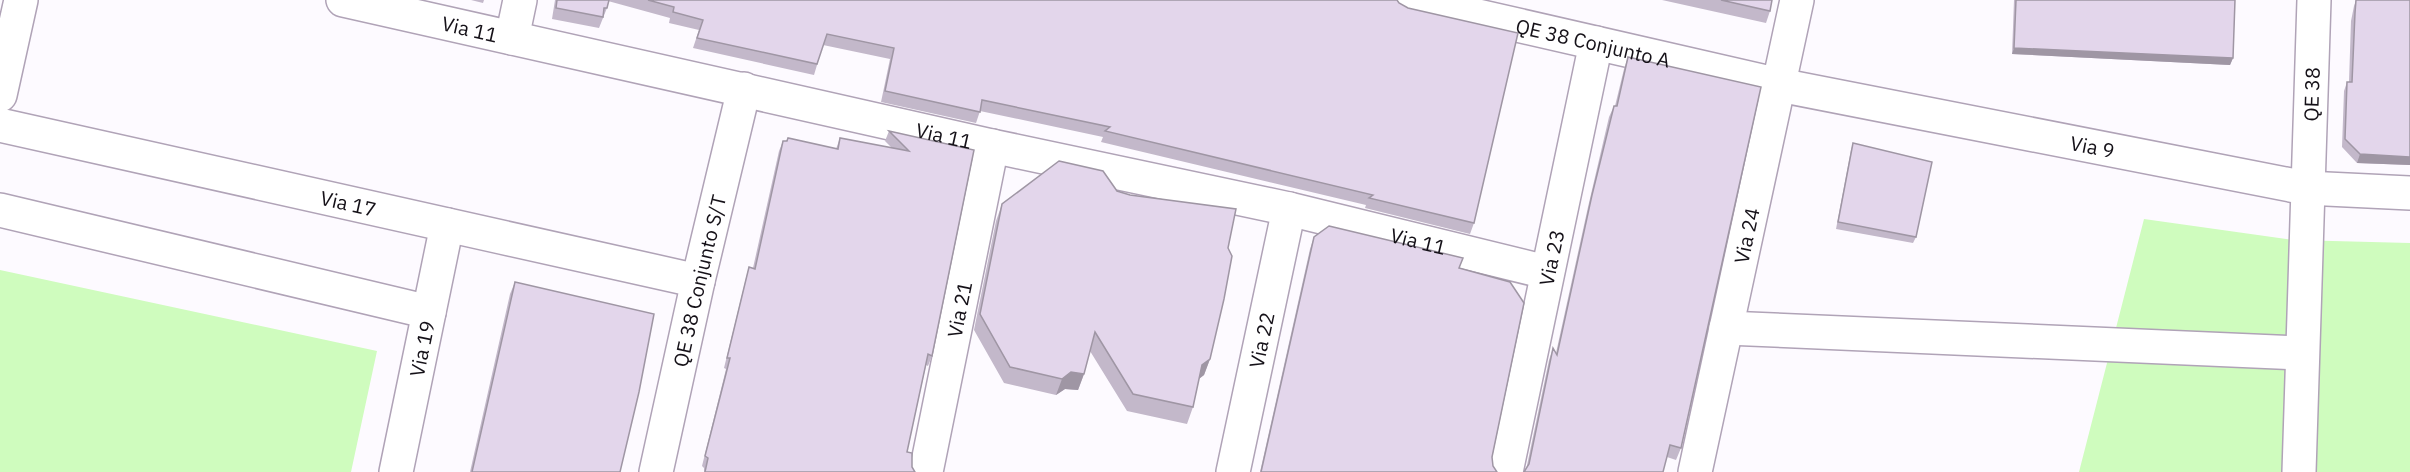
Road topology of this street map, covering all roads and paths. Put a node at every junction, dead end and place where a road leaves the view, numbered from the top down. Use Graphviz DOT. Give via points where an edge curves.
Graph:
graph roads {
  1 [pos="21,0"];
  2 [pos="343,0"];
  3 [pos="520,0"];
  4 [pos="1408,0"];
  5 [pos="1797,0"];
  6 [pos="2314,0"];
  7 [pos="1472,7"];
  8 [pos="512,38"];
  9 [pos="1596,43"];
  10 [pos="1779,85"];
  11 [pos="744,89"];
  12 [pos="0,95"];
  13 [pos="0,125"];
  14 [pos="992,146"];
  15 [pos="2306,188"];
  16 [pos="2410,193"];
  17 [pos="1289,209"];
  18 [pos="0,210"];
  19 [pos="447,225"];
  20 [pos="1546,272"];
  21 [pos="698,281"];
  22 [pos="429,312"];
  23 [pos="1726,328"];
  24 [pos="2302,353"];
  25 [pos="396,472"];
  26 [pos="656,472"];
  27 [pos="926,472"];
  28 [pos="1233,472"];
  29 [pos="1506,472"];
  30 [pos="1695,472"];
  31 [pos="2299,472"];
  1 -- 12 [label="street"];
  2 -- 8 [label="street, Via 11"];
  3 -- 8 [label="street"];
  4 -- 7 [label="street, QE 38 Conjunto A"];
  5 -- 10 [label="street, Via 24"];
  6 -- 15 [label="street, QE 38"];
  7 -- 9 [label="street, QE 38 Conjunto A"];
  8 -- 11 [label="street, Via 11"];
  9 -- 10 [label="street, QE 38 Conjunto A"];
  9 -- 20 [label="street, Via 23"];
  10 -- 15 [label="street, Via 9"];
  10 -- 23 [label="street, Via 24"];
  11 -- 14 [label="street, Via 11"];
  11 -- 21 [label="street, QE 38 Conjunto S/T"];
  13 -- 19 [label="street, Via 17"];
  14 -- 17 [label="street, Via 11"];
  14 -- 27 [label="street, Via 21"];
  15 -- 16 [label="street, Via 9"];
  15 -- 24 [label="street, QE 38"];
  17 -- 20 [label="street, Via 11"];
  17 -- 28 [label="street, Via 22"];
  18 -- 22 [label="street"];
  19 -- 21 [label="street, Via 17"];
  19 -- 22 [label="street, Via 19"];
  20 -- 29 [label="street, Via 23"];
  21 -- 26 [label="street, QE 38 Conjunto S/T"];
  22 -- 25 [label="street, Via 19"];
  23 -- 24 [label="street"];
  23 -- 30 [label="street, Via 24"];
  24 -- 31 [label="street, QE 38"];
}
